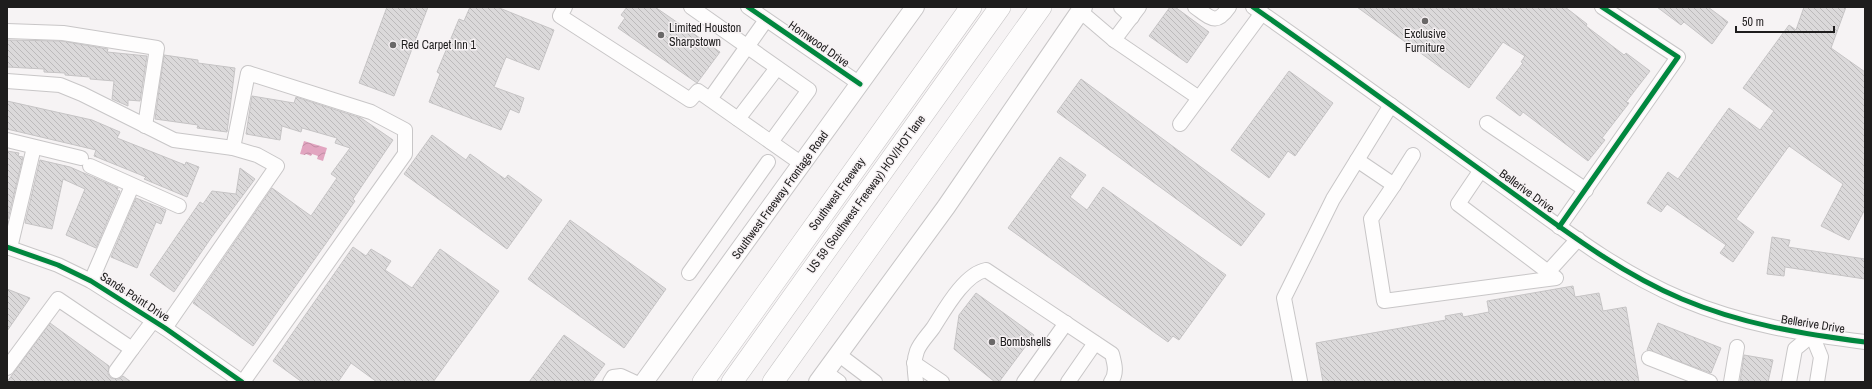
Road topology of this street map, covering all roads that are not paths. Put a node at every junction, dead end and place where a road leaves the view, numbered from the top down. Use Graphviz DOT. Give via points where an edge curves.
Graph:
graph roads {
  1 [pos="565,7"];
  2 [pos="691,7"];
  3 [pos="748,7"];
  4 [pos="915,7"];
  5 [pos="971,7"];
  6 [pos="1000,7"];
  7 [pos="1041,7"];
  8 [pos="1121,7"];
  9 [pos="1194,7"];
  10 [pos="1229,7"];
  11 [pos="1602,7"];
  12 [pos="1082,9"];
  13 [pos="1257,10"];
  14 [pos="1136,12"];
  15 [pos="766,20"];
  16 [pos="7,31"];
  17 [pos="1114,40"];
  18 [pos="747,46"];
  19 [pos="777,68"];
  20 [pos="7,80"];
  21 [pos="860,84"];
  22 [pos="1199,98"];
  23 [pos="710,99"];
  24 [pos="1391,105"];
  25 [pos="738,119"];
  26 [pos="1487,123"];
  27 [pos="1180,124"];
  28 [pos="145,126"];
  29 [pos="7,140"];
  30 [pos="771,142"];
  31 [pos="34,146"];
  32 [pos="233,148"];
  33 [pos="1413,155"];
  34 [pos="1357,160"];
  35 [pos="768,162"];
  36 [pos="802,164"];
  37 [pos="1481,170"];
  38 [pos="1394,185"];
  39 [pos="132,186"];
  40 [pos="1586,190"];
  41 [pos="179,206"];
  42 [pos="1559,226"];
  43 [pos="1578,239"];
  44 [pos="9,248"];
  45 [pos="1548,272"];
  46 [pos="689,273"];
  47 [pos="91,280"];
  48 [pos="1066,323"];
  49 [pos="159,324"];
  50 [pos="1812,335"];
  51 [pos="1865,342"];
  52 [pos="1095,343"];
  53 [pos="1737,346"];
  54 [pos="132,349"];
  55 [pos="838,354"];
  56 [pos="1649,358"];
  57 [pos="914,363"];
  58 [pos="7,368"];
  59 [pos="116,371"];
  60 [pos="1682,377"];
  61 [pos="828,379"];
  62 [pos="1300,381"];
  63 [pos="243,382"];
  64 [pos="610,382"];
  65 [pos="634,382"];
  66 [pos="644,382"];
  67 [pos="703,382"];
  68 [pos="732,382"];
  69 [pos="773,382"];
  70 [pos="875,382"];
  71 [pos="916,382"];
  72 [pos="942,382"];
  73 [pos="1024,382"];
  74 [pos="1068,382"];
  75 [pos="1111,382"];
  76 [pos="1710,382"];
  77 [pos="1731,382"];
  78 [pos="1789,382"];
  79 [pos="1817,382"];
  1 -- 23 [label="street" via="560,16 690,100 698,91"];
  2 -- 18 [label="street"];
  3 -- 15 [label="street, Hornwood Drive"];
  4 -- 21 [label="main road, Southwest Freeway Frontage Road"];
  5 -- 67 [label="highway, Southwest Freeway"];
  6 -- 68 [label="highway, US 59 (Southwest Freeway) HOV/HOT lane"];
  7 -- 69 [label="highway"];
  8 -- 14 [label="street"];
  9 -- 10 [label="street" via="1217,20"];
  11 -- 40 [label="street" via="1678,57"];
  12 -- 17 [label="street"];
  12 -- 55 [label="main road" via="946,207"];
  13 -- 22 [label="street"];
  13 -- 24 [label="street, Bellerive Drive"];
  14 -- 17 [label="street"];
  15 -- 18 [label="street"];
  15 -- 21 [label="street, Hornwood Drive"];
  16 -- 28 [label="street" via="63,33 157,48"];
  17 -- 22 [label="street"];
  18 -- 19 [label="street"];
  18 -- 23 [label="street"];
  19 -- 25 [label="street"];
  19 -- 30 [label="street" via="809,90"];
  20 -- 28 [label="street" via="60,85"];
  21 -- 36 [label="main road, Southwest Freeway Frontage Road"];
  22 -- 27 [label="street"];
  23 -- 25 [label="street"];
  24 -- 34 [label="street"];
  24 -- 37 [label="street, Bellerive Drive"];
  25 -- 30 [label="street"];
  26 -- 40 [label="street"];
  28 -- 32 [label="street" via="174,140"];
  29 -- 31 [label="street"];
  30 -- 36 [label="street"];
  31 -- 39 [label="street" via="86,162"];
  31 -- 44 [label="street"];
  32 -- 49 [label="street" via="257,155 277,166"];
  32 -- 63 [label="street" via="248,73 371,112 405,130 405,154"];
  33 -- 38 [label="street"];
  34 -- 38 [label="street"];
  34 -- 62 [label="street" via="1333,198 1284,298"];
  35 -- 46 [label="street"];
  36 -- 66 [label="main road, Southwest Freeway Frontage Road"];
  37 -- 42 [label="street, Bellerive Drive"];
  37 -- 45 [label="street" via="1458,204"];
  38 -- 45 [label="street" via="1371,219 1384,301 1556,278"];
  39 -- 41 [label="street"];
  39 -- 47 [label="street"];
  40 -- 42 [label="street"];
  42 -- 43 [label="street, Bellerive Drive"];
  43 -- 45 [label="street"];
  43 -- 50 [label="street, Bellerive Drive" via="1636,276 1681,298 1748,322"];
  44 -- 47 [label="street, Sands Point Drive"];
  47 -- 49 [label="street, Sands Point Drive"];
  48 -- 52 [label="street"];
  48 -- 57 [label="street" via="986,270 980,271 958,290 918,350"];
  48 -- 73 [label="street"];
  49 -- 54 [label="street"];
  49 -- 63 [label="street, Sands Point Drive"];
  50 -- 51 [label="street, Bellerive Drive"];
  50 -- 78 [label="street" via="1795,349"];
  50 -- 79 [label="street" via="1822,357"];
  52 -- 74 [label="street"];
  52 -- 75 [label="street" via="1112,354 1116,370"];
  53 -- 77 [label="street"];
  54 -- 58 [label="street" via="58,299"];
  54 -- 59 [label="street"];
  55 -- 61 [label="main road"];
  55 -- 70 [label="street"];
  56 -- 60 [label="street"];
  57 -- 71 [label="street"];
  57 -- 72 [label="street"];
  60 -- 76 [label="street"];
  64 -- 65 [label="street" via="613,377 621,376"];
}
